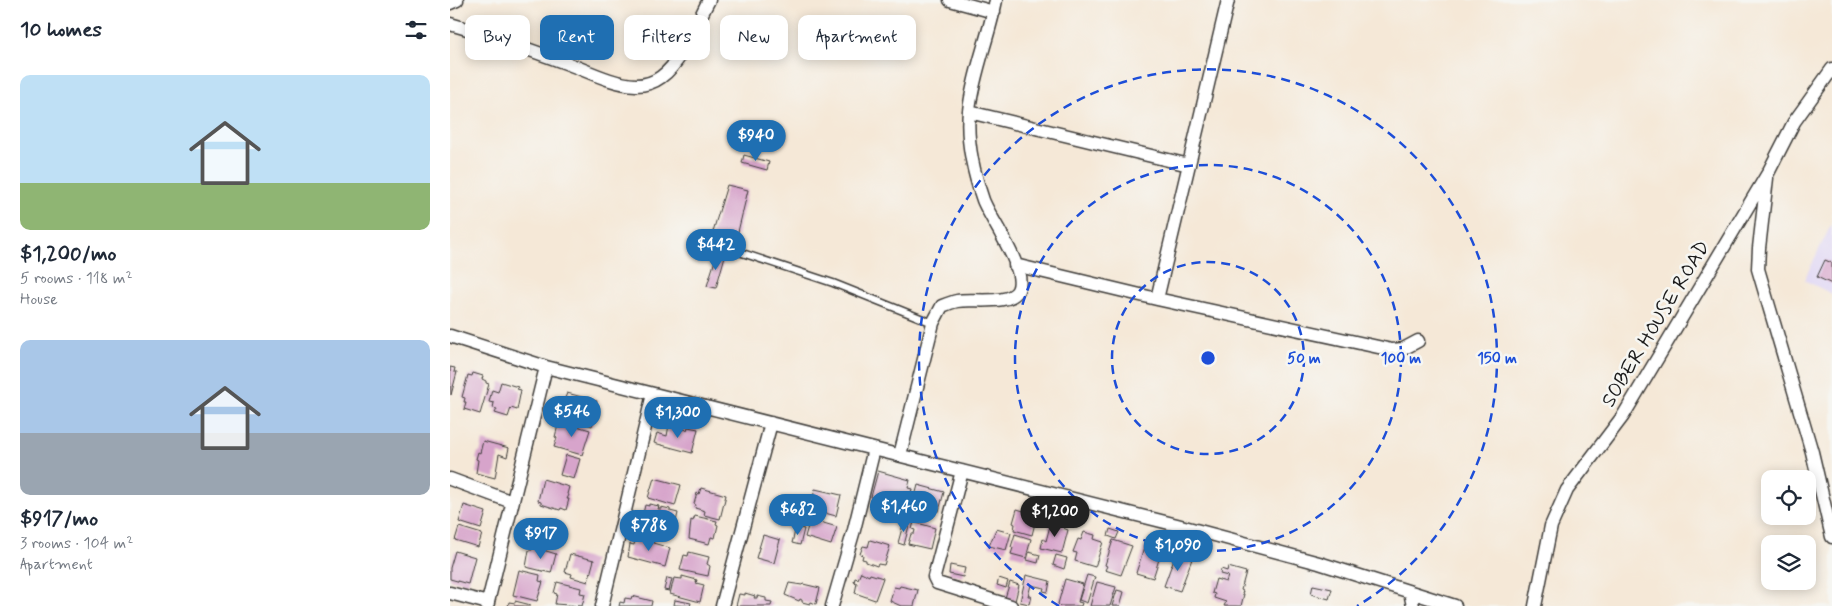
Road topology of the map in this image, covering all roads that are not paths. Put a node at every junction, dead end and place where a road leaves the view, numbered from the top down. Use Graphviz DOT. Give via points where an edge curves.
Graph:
graph roads {
  1 [pos="457,0"];
  2 [pos="709,0"];
  3 [pos="950,0"];
  4 [pos="1228,0"];
  5 [pos="450,4"];
  6 [pos="995,6"];
  7 [pos="450,24"];
  8 [pos="1832,69"];
  9 [pos="969,112"];
  10 [pos="1189,165"];
  11 [pos="1768,173"];
  12 [pos="706,241"];
  13 [pos="1015,265"];
  14 [pos="1157,299"];
  15 [pos="933,323"];
  16 [pos="450,336"];
  17 [pos="1418,341"];
  18 [pos="546,367"];
  19 [pos="653,394"];
  20 [pos="771,423"];
  21 [pos="874,449"];
  22 [pos="900,455"];
  23 [pos="962,471"];
  24 [pos="450,478"];
  25 [pos="512,502"];
  26 [pos="1832,537"];
  27 [pos="450,593"];
  28 [pos="1410,602"];
  29 [pos="487,604"];
  30 [pos="602,606"];
  31 [pos="722,606"];
  32 [pos="832,606"];
  33 [pos="1011,606"];
  34 [pos="1455,606"];
  35 [pos="1535,606"];
  1 -- 5 [label="street"];
  2 -- 7 [label="street" via="669,71 659,79 642,84 624,83"];
  3 -- 6 [label="street"];
  4 -- 10 [label="street"];
  6 -- 9 [label="street"];
  8 -- 11 [label="street, SOBER HOUSE ROAD" via="1794,122"];
  9 -- 10 [label="street"];
  9 -- 13 [label="street" via="970,155 984,202"];
  10 -- 14 [label="street"];
  11 -- 26 [label="street" via="1758,269 1812,452"];
  11 -- 35 [label="street, SOBER HOUSE ROAD" via="1623,416 1567,490 1551,526"];
  12 -- 15 [label="lane" via="833,283"];
  13 -- 14 [label="street"];
  13 -- 15 [label="street" via="1020,280 1018,290 1012,296 996,300 956,301 942,306"];
  14 -- 17 [label="street" via="1392,350 1403,349"];
  15 -- 22 [label="street"];
  16 -- 18 [label="street"];
  18 -- 19 [label="street"];
  18 -- 25 [label="street"];
  19 -- 20 [label="street"];
  19 -- 30 [label="street"];
  20 -- 21 [label="street"];
  20 -- 31 [label="street"];
  21 -- 22 [label="street"];
  21 -- 32 [label="street"];
  22 -- 23 [label="street"];
  23 -- 28 [label="street" via="1310,561"];
  23 -- 33 [label="street" via="934,577 937,583"];
  24 -- 25 [label="street"];
  25 -- 29 [label="street"];
  27 -- 29 [label="street"];
  28 -- 34 [label="street"];
}
